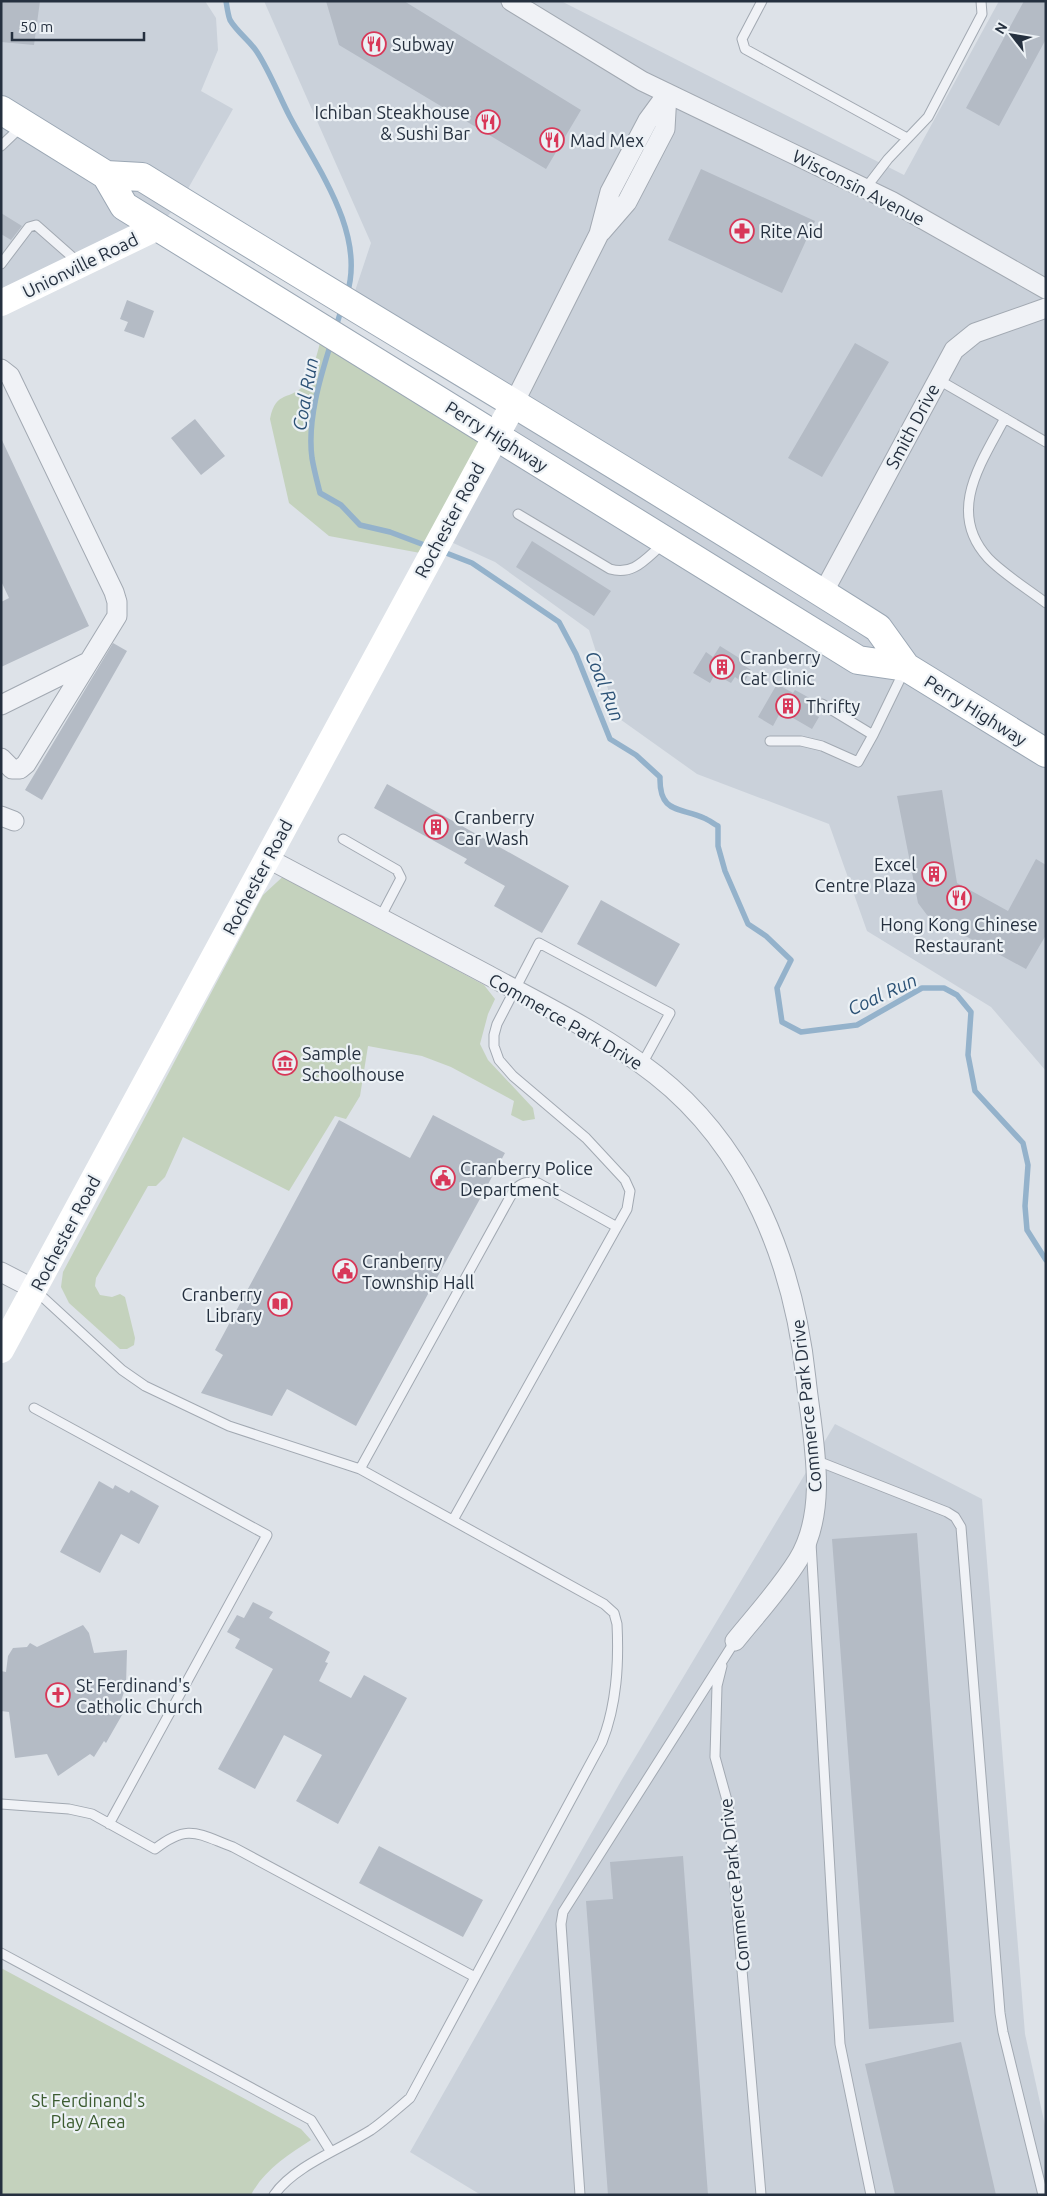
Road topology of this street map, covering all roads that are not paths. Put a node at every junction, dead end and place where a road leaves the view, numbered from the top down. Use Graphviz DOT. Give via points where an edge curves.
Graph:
graph roads {
  1 [pos="511,1"];
  2 [pos="762,1"];
  3 [pos="981,1"];
  4 [pos="667,94"];
  5 [pos="13,117"];
  6 [pos="907,138"];
  7 [pos="1,146"];
  8 [pos="106,175"];
  9 [pos="865,188"];
  10 [pos="158,227"];
  11 [pos="1,264"];
  12 [pos="81,264"];
  13 [pos="1046,289"];
  14 [pos="1,302"];
  15 [pos="1046,308"];
  16 [pos="1,369"];
  17 [pos="937,379"];
  18 [pos="514,403"];
  19 [pos="1005,418"];
  20 [pos="495,435"];
  21 [pos="1046,442"];
  22 [pos="518,514"];
  23 [pos="666,541"];
  24 [pos="823,593"];
  25 [pos="1046,603"];
  26 [pos="88,662"];
  27 [pos="906,667"];
  28 [pos="822,704"];
  29 [pos="1,705"];
  30 [pos="873,735"];
  31 [pos="770,741"];
  32 [pos="1046,753"];
  33 [pos="1,758"];
  34 [pos="343,839"];
  35 [pos="267,858"];
  36 [pos="380,918"];
  37 [pos="515,990"];
  38 [pos="642,1064"];
  39 [pos="617,1226"];
  40 [pos="1,1272"];
  41 [pos="34,1289"];
  42 [pos="1,1350"];
  43 [pos="34,1408"];
  44 [pos="815,1460"];
  45 [pos="360,1469"];
  46 [pos="453,1520"];
  47 [pos="810,1530"];
  48 [pos="735,1642"];
  49 [pos="1,1804"];
  50 [pos="110,1824"];
  51 [pos="1,1953"];
  52 [pos="475,1977"];
  53 [pos="331,2152"];
  54 [pos="274,2195"];
  55 [pos="580,2195"];
  56 [pos="761,2195"];
  57 [pos="870,2195"];
  58 [pos="1043,2195"];
  1 -- 4 [label="street, Wisconsin Avenue"];
  2 -- 6 [label="lane" via="742,40 746,49"];
  3 -- 6 [label="lane" via="982,14 940,98 928,117"];
  4 -- 9 [label="street, Wisconsin Avenue"];
  4 -- 18 [label="street" via="665,129 627,202 599,234"];
  5 -- 7 [label="lane"];
  5 -- 8 [label="main road, Perry Highway"];
  6 -- 9 [label="lane"];
  8 -- 10 [label="main road, Perry Highway" via="124,206"];
  8 -- 18 [label="main road, Perry Highway" via="142,177"];
  9 -- 13 [label="street, Wisconsin Avenue"];
  10 -- 12 [label="street, Unionville Road"];
  10 -- 20 [label="main road, Perry Highway"];
  11 -- 12 [label="lane" via="29,227 36,225"];
  12 -- 14 [label="street, Unionville Road"];
  15 -- 17 [label="street, Smith Drive" via="966,338 954,350"];
  16 -- 26 [label="street" via="10,376 117,602 117,616"];
  17 -- 19 [label="lane"];
  17 -- 24 [label="street, Smith Drive"];
  18 -- 20 [label="street, Rochester Road"];
  18 -- 24 [label="main road, Perry Highway"];
  19 -- 21 [label="lane"];
  19 -- 25 [label="lane" via="970,490 968,516 974,539 989,559"];
  20 -- 23 [label="main road, Perry Highway"];
  20 -- 35 [label="street, Rochester Road"];
  22 -- 23 [label="lane" via="610,569 621,572 635,568"];
  23 -- 27 [label="main road, Perry Highway" via="858,660"];
  24 -- 27 [label="main road, Perry Highway" via="878,628"];
  26 -- 29 [label="street"];
  26 -- 33 [label="street" via="26,764 12,770"];
  27 -- 30 [label="lane"];
  27 -- 32 [label="main road, Perry Highway"];
  28 -- 30 [label="lane"];
  30 -- 31 [label="lane" via="858,762 802,741"];
  34 -- 36 [label="lane" via="397,870 401,878"];
  35 -- 36 [label="street, Commerce Park Drive"];
  35 -- 41 [label="street, Rochester Road"];
  36 -- 37 [label="street, Commerce Park Drive"];
  37 -- 38 [label="street, Commerce Park Drive" via="594,1033"];
  37 -- 38 [label="lane" via="539,943 670,1013"];
  37 -- 39 [label="lane" via="494,1035 494,1046 500,1060 513,1076 586,1138 625,1180 630,1199"];
  38 -- 44 [label="street, Commerce Park Drive" via="684,1100 729,1151 764,1216 792,1296 803,1348"];
  39 -- 45 [label="lane" via="538,1183 521,1183 514,1190"];
  39 -- 46 [label="lane"];
  40 -- 41 [label="street"];
  41 -- 42 [label="street, Rochester Road"];
  41 -- 45 [label="lane" via="122,1370 145,1386 229,1426"];
  43 -- 50 [label="lane" via="267,1535"];
  44 -- 47 [label="street, Commerce Park Drive" via="816,1501"];
  44 -- 58 [label="lane" via="947,1512 961,1527 1000,2013"];
  45 -- 46 [label="lane"];
  46 -- 52 [label="lane" via="604,1604 614,1613 617,1624 615,1696 602,1742"];
  47 -- 48 [label="street, Commerce Park Drive" via="800,1558"];
  47 -- 57 [label="lane" via="840,2044"];
  48 -- 55 [label="lane" via="563,1912 561,1924"];
  48 -- 56 [label="lane, Commerce Park Drive" via="722,1665 717,1686 714,1757 728,1804"];
  49 -- 50 [label="lane" via="69,1809 92,1814"];
  50 -- 52 [label="lane" via="155,1849 169,1838 191,1832 233,1847"];
  51 -- 53 [label="lane" via="311,2120"];
  52 -- 53 [label="lane" via="410,2098 371,2130"];
  53 -- 54 [label="lane" via="288,2181"];
}
